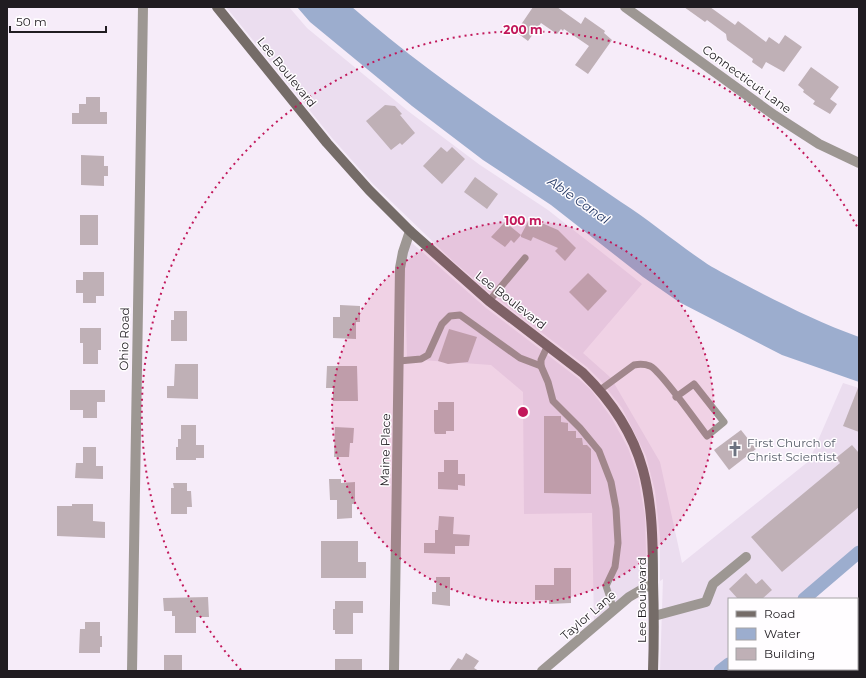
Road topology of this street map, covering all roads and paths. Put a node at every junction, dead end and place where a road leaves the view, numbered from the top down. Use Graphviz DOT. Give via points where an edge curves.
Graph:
graph roads {
  1 [pos="143,7"];
  2 [pos="217,7"];
  3 [pos="625,7"];
  4 [pos="859,163"];
  5 [pos="410,232"];
  6 [pos="524,258"];
  7 [pos="489,301"];
  8 [pos="548,345"];
  9 [pos="399,361"];
  10 [pos="540,366"];
  11 [pos="600,390"];
  12 [pos="676,398"];
  13 [pos="746,557"];
  14 [pos="653,583"];
  15 [pos="614,610"];
  16 [pos="654,616"];
  17 [pos="132,671"];
  18 [pos="394,671"];
  19 [pos="542,671"];
  20 [pos="653,671"];
  1 -- 17 [label="street, Ohio Road"];
  2 -- 5 [label="main road, Lee Boulevard" via="327,143"];
  3 -- 4 [label="street, Connecticut Lane" via="806,136"];
  5 -- 7 [label="main road, Lee Boulevard"];
  5 -- 9 [label="street, Maine Place" via="402,252 400,268"];
  6 -- 7 [label="lane"];
  7 -- 8 [label="main road, Lee Boulevard"];
  8 -- 10 [label="lane"];
  8 -- 11 [label="main road, Lee Boulevard"];
  9 -- 10 [label="lane" via="421,359 428,355 442,324 450,316 460,315 520,358"];
  9 -- 18 [label="street, Maine Place"];
  10 -- 15 [label="lane" via="548,382 552,401 599,451 608,471 616,509 618,542 615,567 606,586"];
  11 -- 12 [label="lane" via="622,372 641,364 650,366 658,373"];
  11 -- 14 [label="main road, Lee Boulevard" via="634,444 645,474 652,515"];
  12 -- 12 [label="lane" via="708,436 724,422 694,384"];
  13 -- 16 [label="street" via="713,584 706,602"];
  14 -- 15 [label="street, Taylor Lane" via="629,597"];
  14 -- 16 [label="main road, Lee Boulevard"];
  15 -- 19 [label="street, Taylor Lane"];
  16 -- 20 [label="main road, Lee Boulevard"];
}
